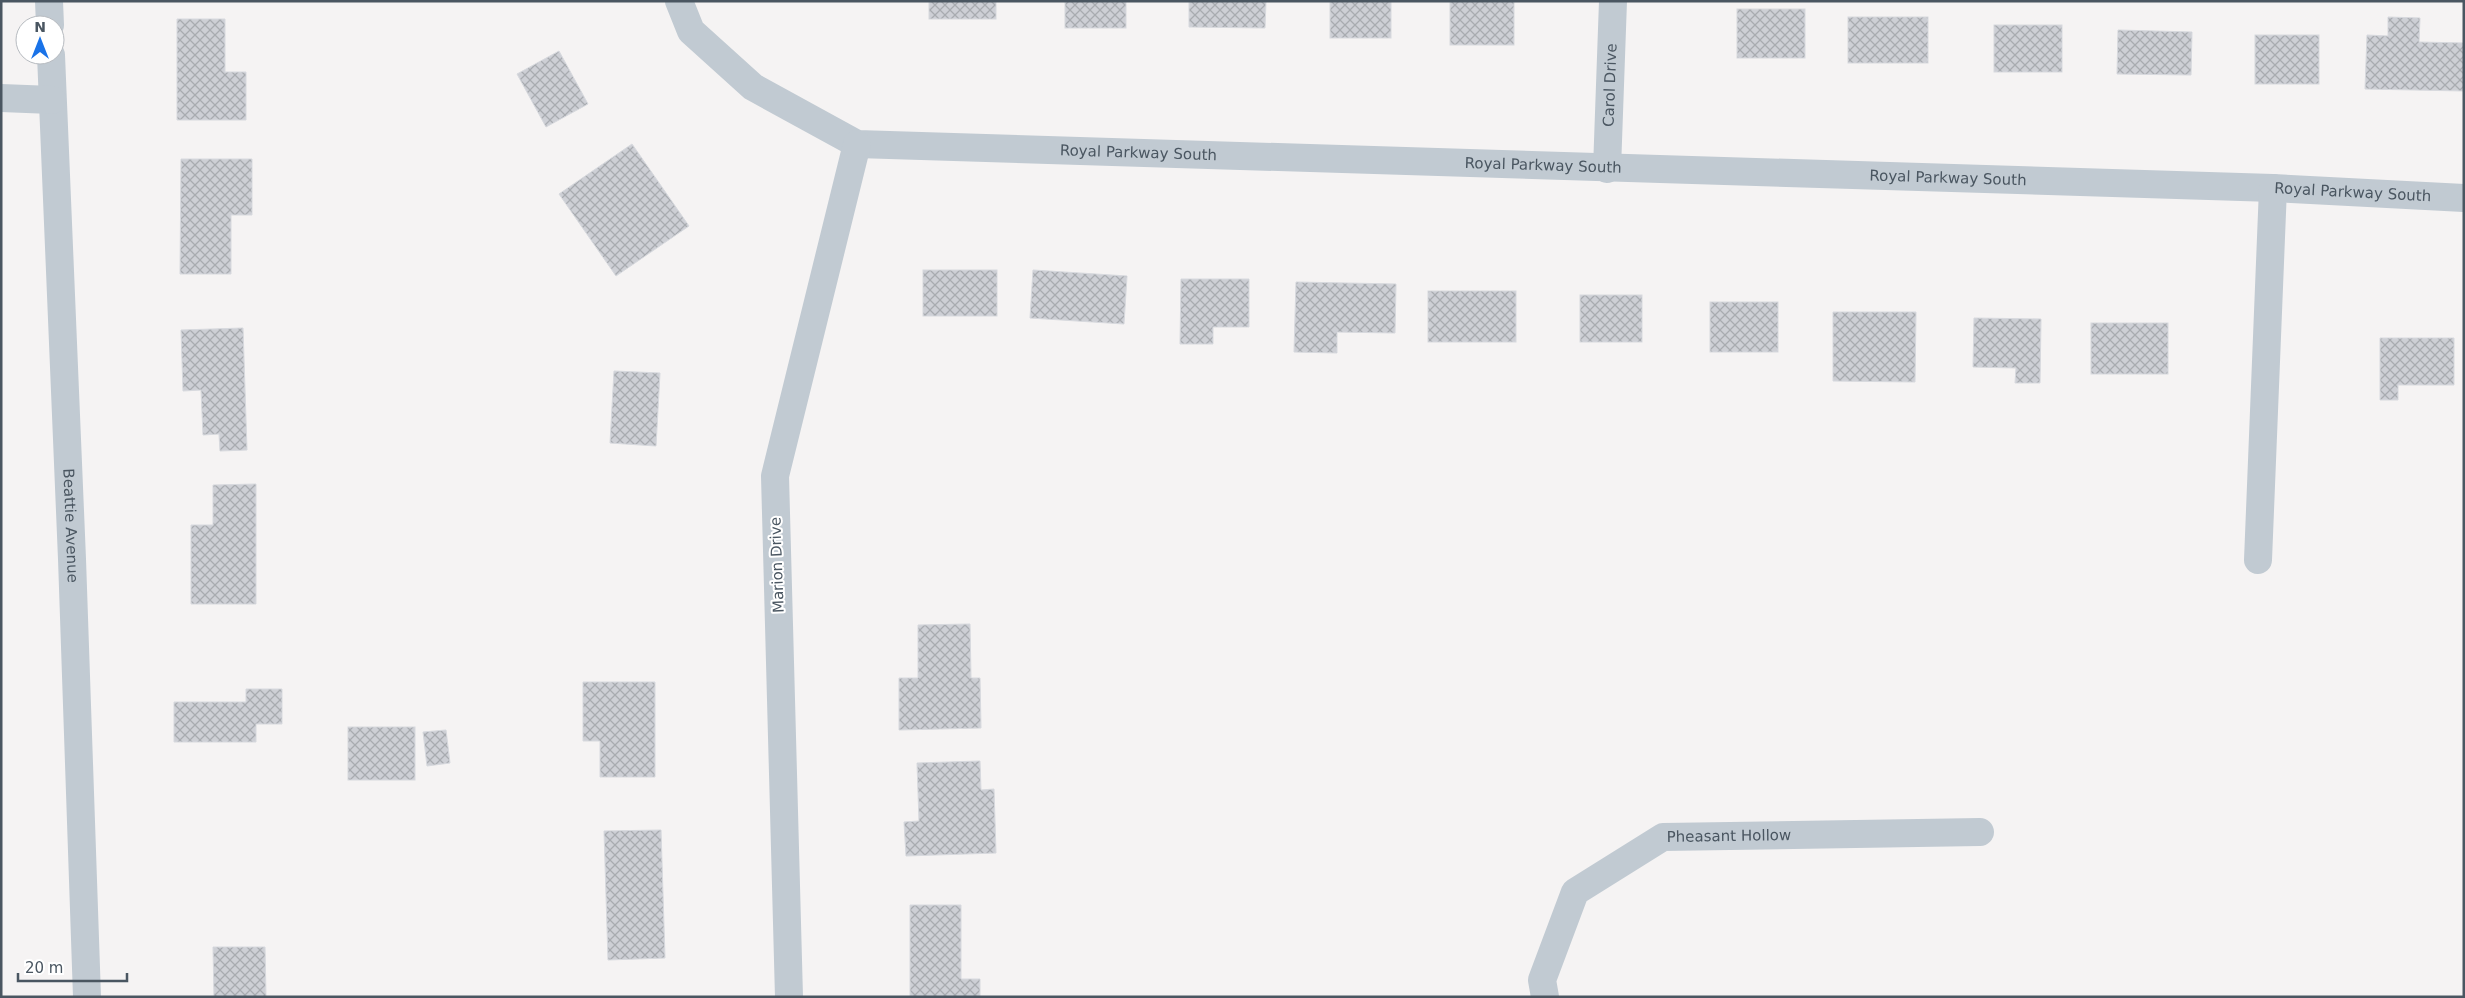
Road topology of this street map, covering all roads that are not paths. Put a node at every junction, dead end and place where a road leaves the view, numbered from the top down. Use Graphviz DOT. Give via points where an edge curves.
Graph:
graph roads {
  1 [pos="49,1"];
  2 [pos="679,1"];
  3 [pos="1613,1"];
  4 [pos="50,15"];
  5 [pos="51,65"];
  6 [pos="1,98"];
  7 [pos="52,100"];
  8 [pos="857,144"];
  9 [pos="1607,169"];
  10 [pos="2273,188"];
  11 [pos="2464,198"];
  12 [pos="2258,560"];
  13 [pos="1980,832"];
  14 [pos="87,997"];
  15 [pos="789,997"];
  16 [pos="1545,997"];
  1 -- 4 [label="street"];
  2 -- 8 [label="street, Royal Parkway South" via="691,31 753,87"];
  3 -- 9 [label="street, Carol Drive"];
  5 -- 7 [label="street, Beattie Avenue"];
  6 -- 7 [label="street"];
  7 -- 14 [label="street, Beattie Avenue"];
  8 -- 9 [label="street, Royal Parkway South"];
  8 -- 15 [label="street, Marion Drive" via="775,476"];
  9 -- 10 [label="street, Royal Parkway South"];
  10 -- 11 [label="street, Royal Parkway South"];
  10 -- 12 [label="street"];
  13 -- 16 [label="street, Pheasant Hollow" via="1663,837 1576,892 1542,980"];
}
